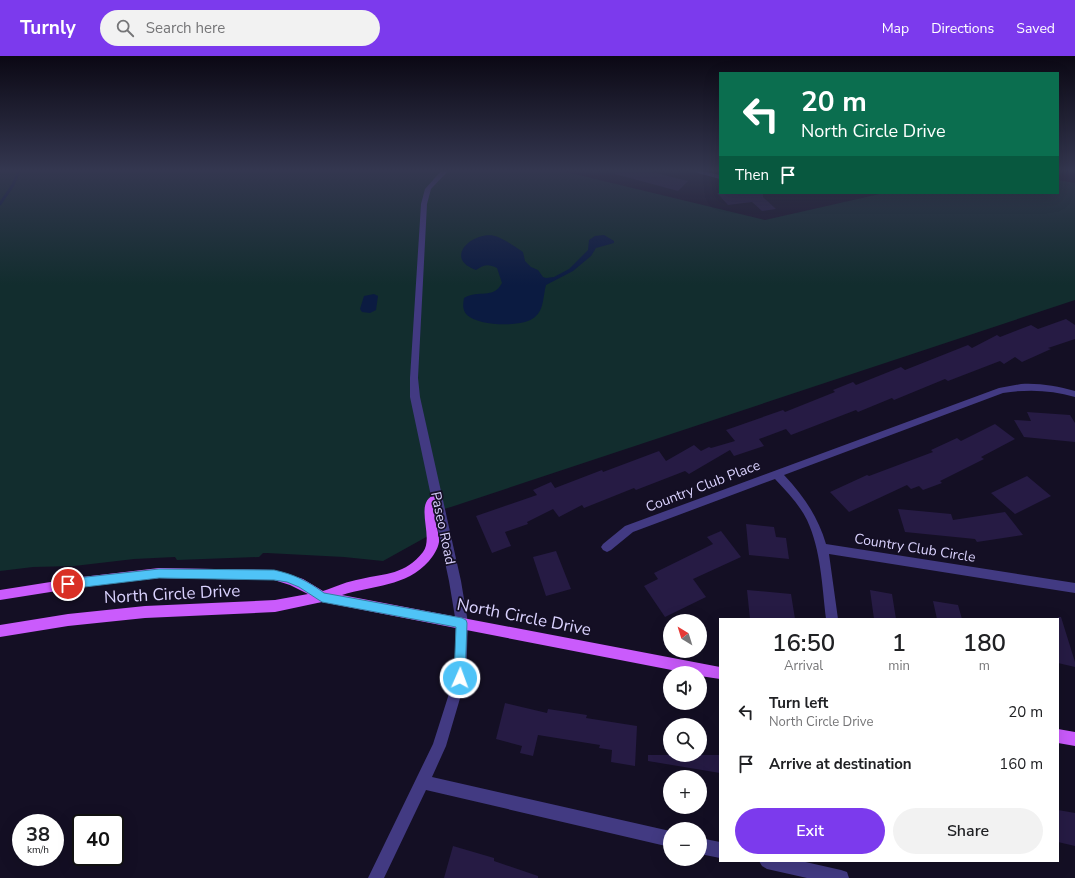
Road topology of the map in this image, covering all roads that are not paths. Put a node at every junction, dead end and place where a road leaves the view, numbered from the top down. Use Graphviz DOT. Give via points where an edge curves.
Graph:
graph roads {
  1 [pos="424,208"];
  2 [pos="1075,394"];
  3 [pos="776,473"];
  4 [pos="436,498"];
  5 [pos="607,547"];
  6 [pos="822,548"];
  7 [pos="1075,588"];
  8 [pos="0,595"];
  9 [pos="322,597"];
  10 [pos="832,618"];
  11 [pos="462,623"];
  12 [pos="0,631"];
  13 [pos="719,673"];
  14 [pos="1059,736"];
  15 [pos="1075,739"];
  16 [pos="424,782"];
  17 [pos="663,837"];
  18 [pos="707,847"];
  19 [pos="719,850"];
  20 [pos="771,862"];
  21 [pos="376,878"];
  22 [pos="841,878"];
  1 -- 4 [label="street, Paseo Road" via="415,348 415,397"];
  2 -- 3 [label="street" via="1045,387 1002,390"];
  3 -- 5 [label="street, Country Club Place" via="629,529"];
  3 -- 6 [label="street, Country Club Place" via="805,507"];
  4 -- 9 [label="main road" via="429,508 433,542 429,553 420,563 407,573 392,579 360,584"];
  4 -- 11 [label="street, Paseo Road"];
  6 -- 7 [label="street, Country Club Circle"];
  6 -- 10 [label="street"];
  8 -- 9 [label="main road, North Circle Drive" via="159,573 274,575 303,583"];
  9 -- 11 [label="main road, North Circle Drive"];
  9 -- 12 [label="main road, North Circle Drive" via="275,606 145,612 68,620"];
  11 -- 13 [label="main road, North Circle Drive"];
  11 -- 16 [label="street, Paseo Road" via="460,678 439,746"];
  14 -- 15 [label="main road"];
  16 -- 17 [label="street"];
  16 -- 21 [label="street, Paseo Road"];
  18 -- 19 [label="street"];
  20 -- 22 [label="street"];
}
